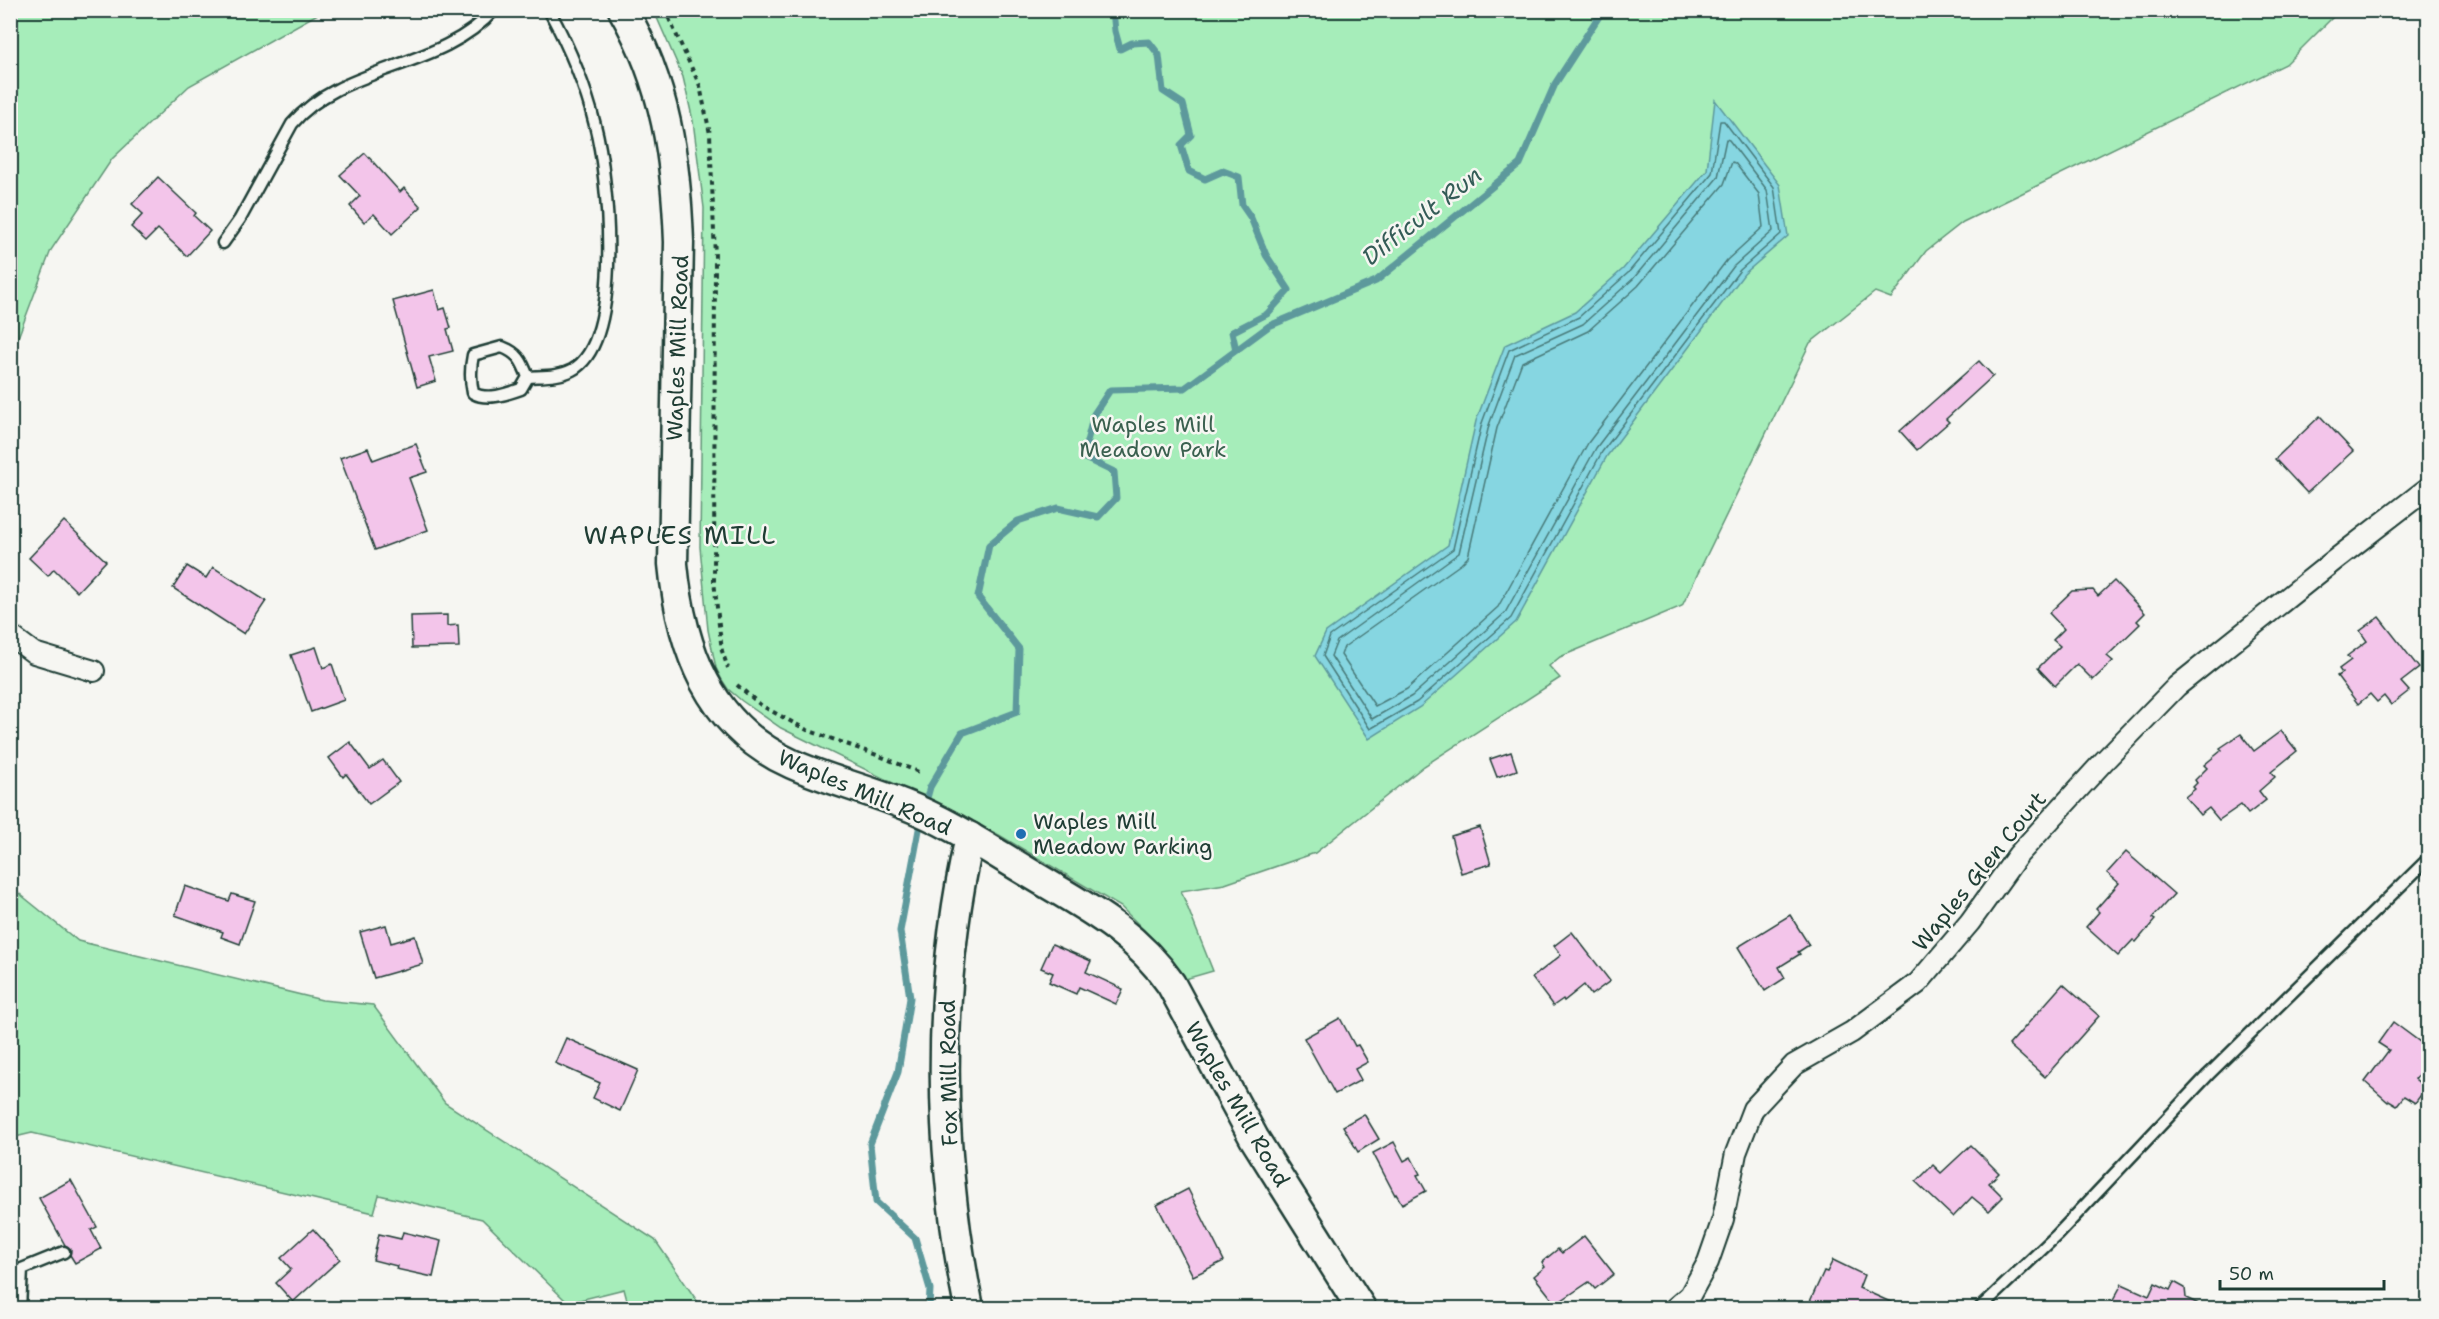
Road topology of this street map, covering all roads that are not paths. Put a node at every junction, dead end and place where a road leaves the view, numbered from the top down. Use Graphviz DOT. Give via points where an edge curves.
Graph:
graph roads {
  1 [pos="494,10"];
  2 [pos="549,10"];
  3 [pos="623,10"];
  4 [pos="223,243"];
  5 [pos="528,377"];
  6 [pos="2428,488"];
  7 [pos="10,635"];
  8 [pos="94,671"];
  9 [pos="970,837"];
  10 [pos="2428,859"];
  11 [pos="64,1252"];
  12 [pos="20,1308"];
  13 [pos="969,1308"];
  14 [pos="1361,1308"];
  15 [pos="1675,1308"];
  16 [pos="1980,1308"];
  1 -- 4 [label="lane" via="457,40 423,57 348,84 300,114"];
  2 -- 5 [label="lane" via="580,74 596,128 609,272 603,316 596,341 585,358 560,375"];
  3 -- 9 [label="main road, Waples Mill Road" via="657,85 671,142 678,195 673,564 680,618 694,663 710,695 765,749 792,764 903,804"];
  5 -- 5 [label="lane" via="523,362 513,351 502,347 473,355 471,385 478,396 521,389"];
  6 -- 15 [label="street, Waples Glen Court" via="2177,686 2018,855 1970,922 1918,983 1851,1032 1794,1065 1753,1108 1736,1153 1723,1219 1708,1263 1690,1295"];
  7 -- 8 [label="street" via="34,653"];
  9 -- 13 [label="main road, Fox Mill Road" via="954,912 945,1002 946,1123 954,1214"];
  9 -- 14 [label="main road, Waples Mill Road" via="1111,922 1158,965 1254,1138"];
  10 -- 16 [label="lane" via="2208,1075 2057,1234"];
  11 -- 12 [label="lane" via="22,1269"];
}
